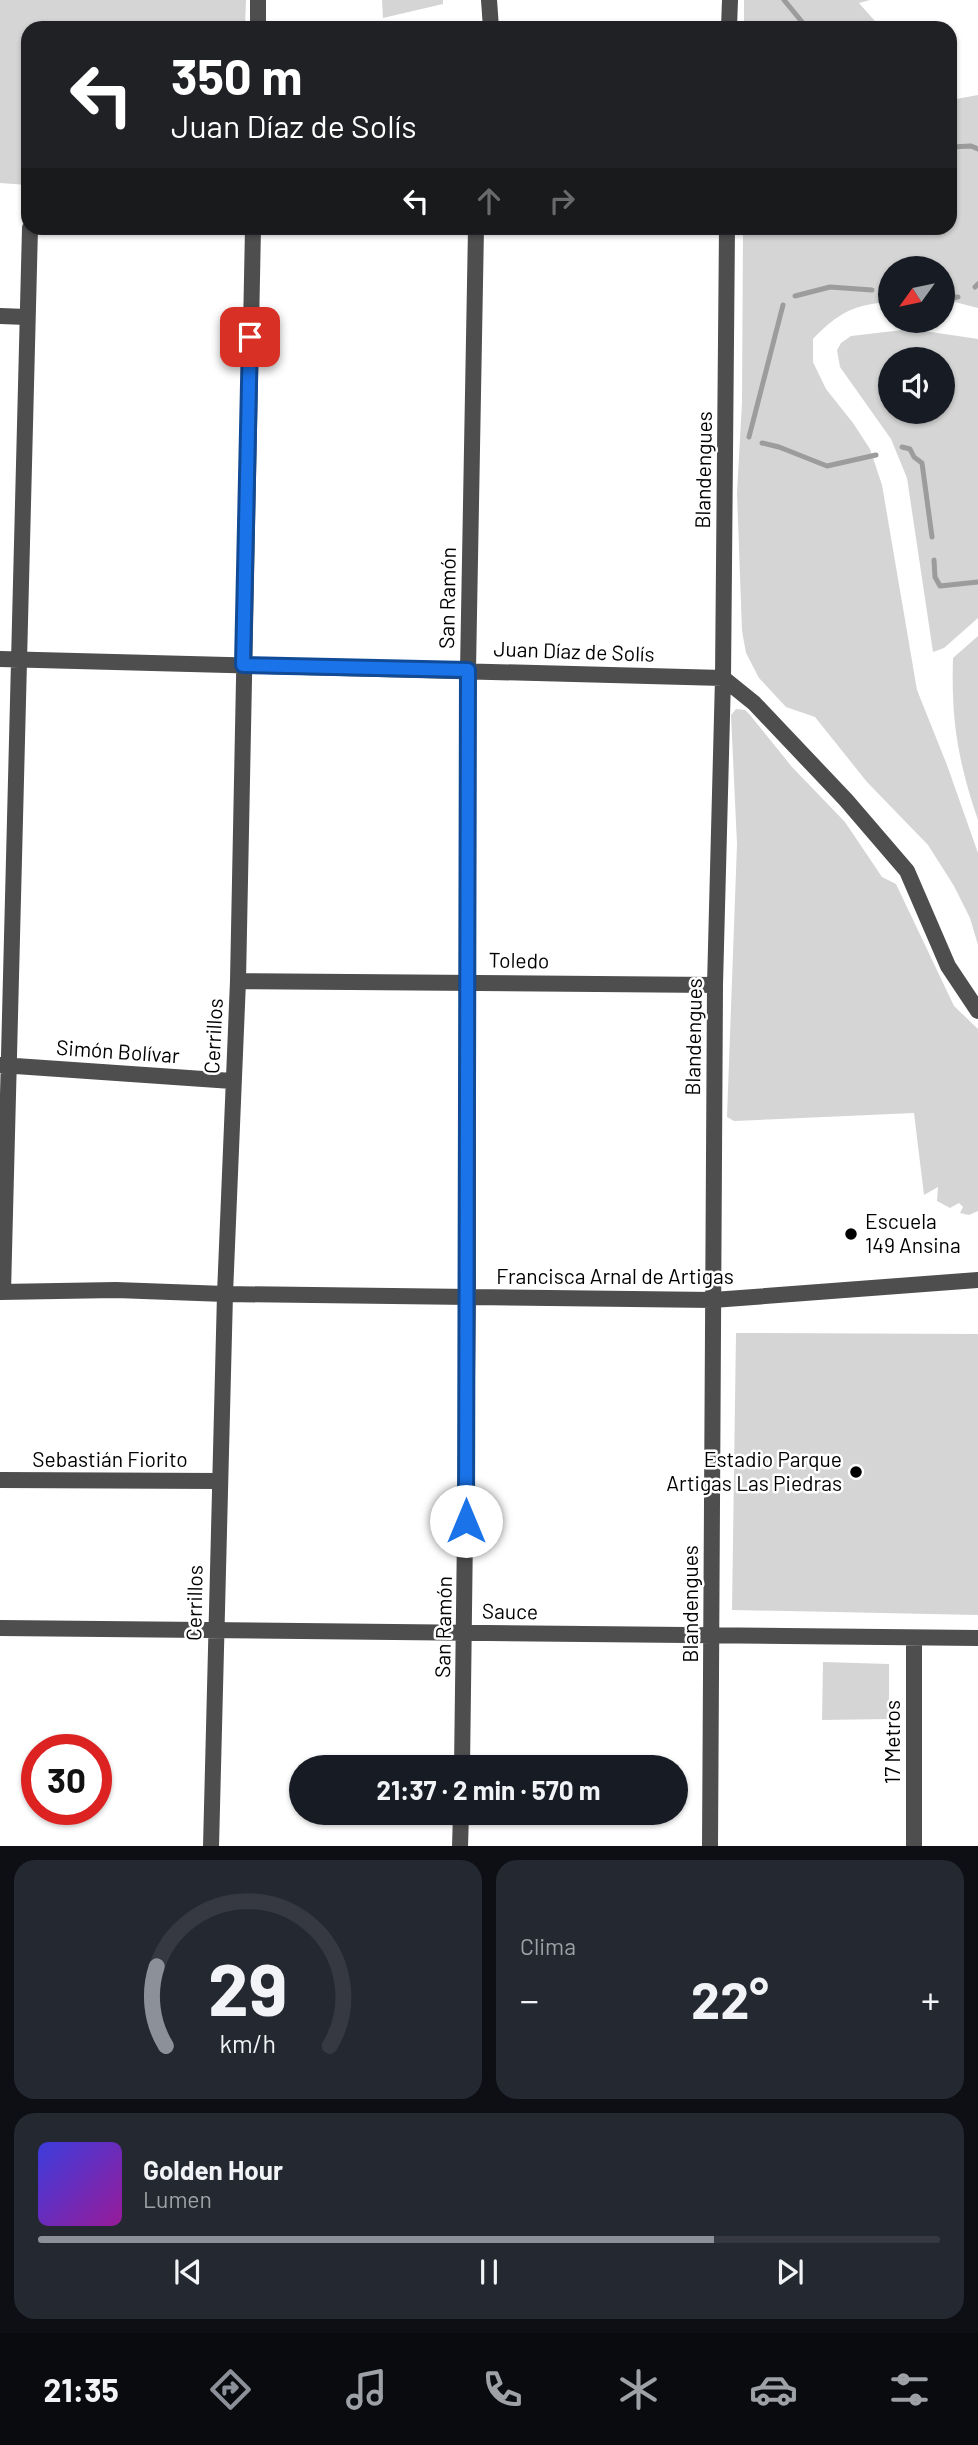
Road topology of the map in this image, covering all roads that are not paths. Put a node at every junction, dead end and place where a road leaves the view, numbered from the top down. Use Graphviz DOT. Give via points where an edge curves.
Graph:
graph roads {
  1 [pos="258,0"];
  2 [pos="489,0"];
  3 [pos="730,0"];
  4 [pos="258,21"];
  5 [pos="490,21"];
  6 [pos="729,21"];
  7 [pos="30,235"];
  8 [pos="253,235"];
  9 [pos="476,235"];
  10 [pos="727,235"];
  11 [pos="0,316"];
  12 [pos="27,317"];
  13 [pos="0,659"];
  14 [pos="21,660"];
  15 [pos="243,665"];
  16 [pos="468,670"];
  17 [pos="723,678"];
  18 [pos="238,981"];
  19 [pos="467,982"];
  20 [pos="715,985"];
  21 [pos="978,1011"];
  22 [pos="5,1065"];
  23 [pos="232,1081"];
  24 [pos="978,1280"];
  25 [pos="2,1292"];
  26 [pos="225,1294"];
  27 [pos="468,1297"];
  28 [pos="713,1300"];
  29 [pos="0,1480"];
  30 [pos="219,1481"];
  31 [pos="0,1628"];
  32 [pos="216,1630"];
  33 [pos="465,1633"];
  34 [pos="712,1635"];
  35 [pos="914,1638"];
  36 [pos="978,1638"];
  37 [pos="462,1755"];
  38 [pos="461,1825"];
  39 [pos="211,1846"];
  40 [pos="460,1846"];
  41 [pos="710,1846"];
  42 [pos="914,1846"];
  1 -- 4 [label="street"];
  2 -- 5 [label="street"];
  3 -- 6 [label="street"];
  7 -- 12 [label="street"];
  8 -- 15 [label="street, Cerrillos"];
  9 -- 16 [label="street, San Ramón"];
  10 -- 17 [label="street, Blandengues"];
  11 -- 12 [label="street"];
  12 -- 14 [label="street"];
  13 -- 14 [label="street, Juan Díaz de Solís"];
  14 -- 15 [label="street, Juan Díaz de Solís"];
  14 -- 22 [label="street"];
  15 -- 16 [label="street, Juan Díaz de Solís"];
  15 -- 18 [label="street, Cerrillos"];
  16 -- 17 [label="street, Juan Díaz de Solís"];
  16 -- 19 [label="street, San Ramón"];
  17 -- 20 [label="street, Blandengues"];
  17 -- 21 [label="street" via="818,771 907,871 948,966"];
  18 -- 19 [label="street, Toledo"];
  18 -- 23 [label="street, Cerrillos"];
  19 -- 20 [label="street, Toledo"];
  19 -- 27 [label="street, San Ramón"];
  20 -- 28 [label="street, Blandengues"];
  22 -- 23 [label="street, Simón Bolívar"];
  22 -- 25 [label="street"];
  23 -- 26 [label="street, Cerrillos"];
  24 -- 28 [label="street, Francisca Arnal de Artigas"];
  25 -- 26 [label="street, Francisca Arnal de Artigas"];
  26 -- 27 [label="street, Francisca Arnal de Artigas"];
  26 -- 30 [label="street, Cerrillos"];
  27 -- 28 [label="street, Francisca Arnal de Artigas"];
  27 -- 33 [label="street, San Ramón"];
  28 -- 34 [label="street, Blandengues"];
  29 -- 30 [label="street, Sebastián Fiorito"];
  30 -- 32 [label="street, Cerrillos"];
  31 -- 32 [label="street, Sauce"];
  32 -- 33 [label="street, Sauce"];
  32 -- 39 [label="street, Cerrillos"];
  33 -- 34 [label="street, Sauce"];
  33 -- 37 [label="street, San Ramón"];
  34 -- 35 [label="street, Sauce"];
  34 -- 41 [label="street, Blandengues"];
  35 -- 36 [label="street, Sauce"];
  35 -- 42 [label="street, 17 Metros"];
  38 -- 40 [label="street"];
}
